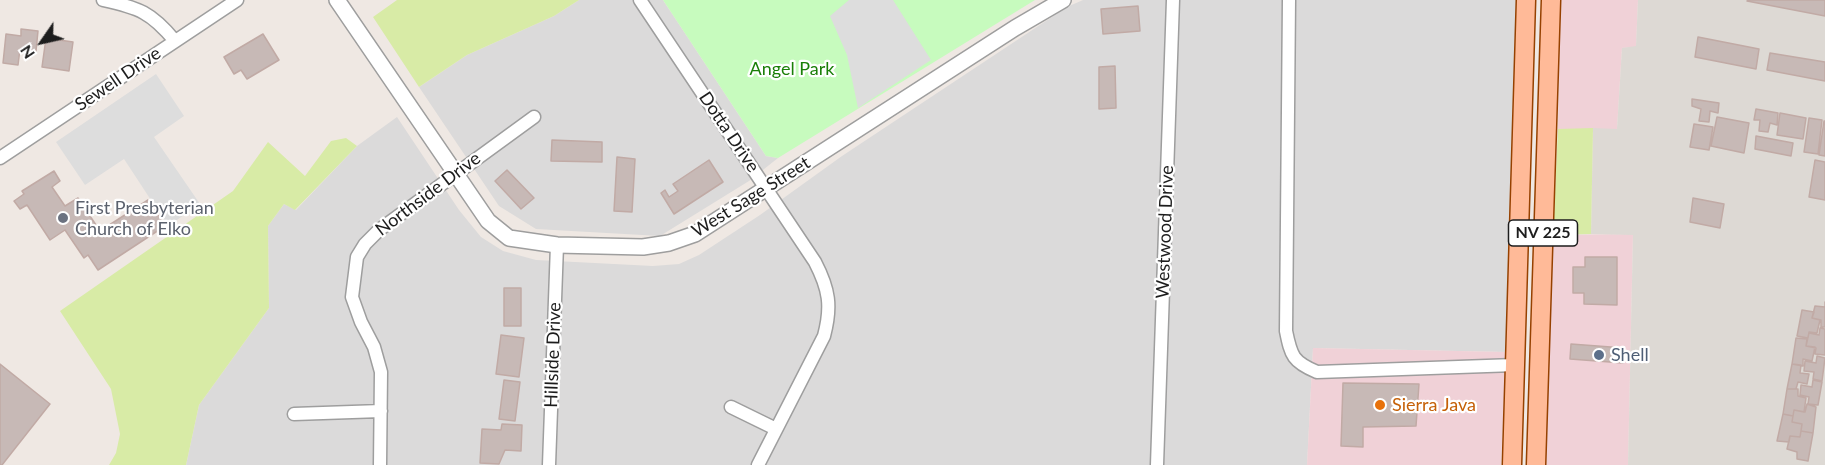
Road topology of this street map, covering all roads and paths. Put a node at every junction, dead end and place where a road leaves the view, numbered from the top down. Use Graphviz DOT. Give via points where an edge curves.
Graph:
graph roads {
  1 [pos="103,0"];
  2 [pos="237,0"];
  3 [pos="337,0"];
  4 [pos="640,0"];
  5 [pos="1063,0"];
  6 [pos="1173,0"];
  7 [pos="1289,0"];
  8 [pos="1526,0"];
  9 [pos="1551,0"];
  10 [pos="175,41"];
  11 [pos="534,117"];
  12 [pos="0,158"];
  13 [pos="455,174"];
  14 [pos="767,188"];
  15 [pos="557,245"];
  16 [pos="1515,365"];
  17 [pos="731,406"];
  18 [pos="381,411"];
  19 [pos="294,414"];
  20 [pos="776,429"];
  21 [pos="380,465"];
  22 [pos="549,465"];
  23 [pos="758,465"];
  24 [pos="1157,465"];
  25 [pos="1512,465"];
  26 [pos="1536,465"];
  1 -- 10 [label="street" via="143,12 160,23"];
  2 -- 10 [label="street, Sewell Drive"];
  3 -- 13 [label="street, West Sage Street"];
  4 -- 14 [label="street, Dotta Drive"];
  5 -- 14 [label="street, West Sage Street"];
  6 -- 24 [label="street, Westwood Drive"];
  7 -- 16 [label="street" via="1286,331 1290,351 1302,365 1317,372"];
  8 -- 16 [label="main road, NV 225"];
  9 -- 26 [label="main road, NV 225"];
  10 -- 12 [label="street, Sewell Drive"];
  11 -- 13 [label="street, Northside Drive"];
  13 -- 15 [label="street, West Sage Street" via="488,221 510,238"];
  13 -- 18 [label="street, Northside Drive" via="379,230 357,257 352,297 381,372"];
  14 -- 15 [label="street, West Sage Street" via="695,234 669,243 643,247"];
  14 -- 20 [label="street, Dotta Drive" via="815,261 828,296 829,316 824,336"];
  15 -- 22 [label="street, Hillside Drive"];
  16 -- 25 [label="main road, NV 225"];
  17 -- 20 [label="street"];
  18 -- 19 [label="street"];
  18 -- 21 [label="street, Northside Drive"];
  20 -- 23 [label="street, Dotta Drive"];
}
